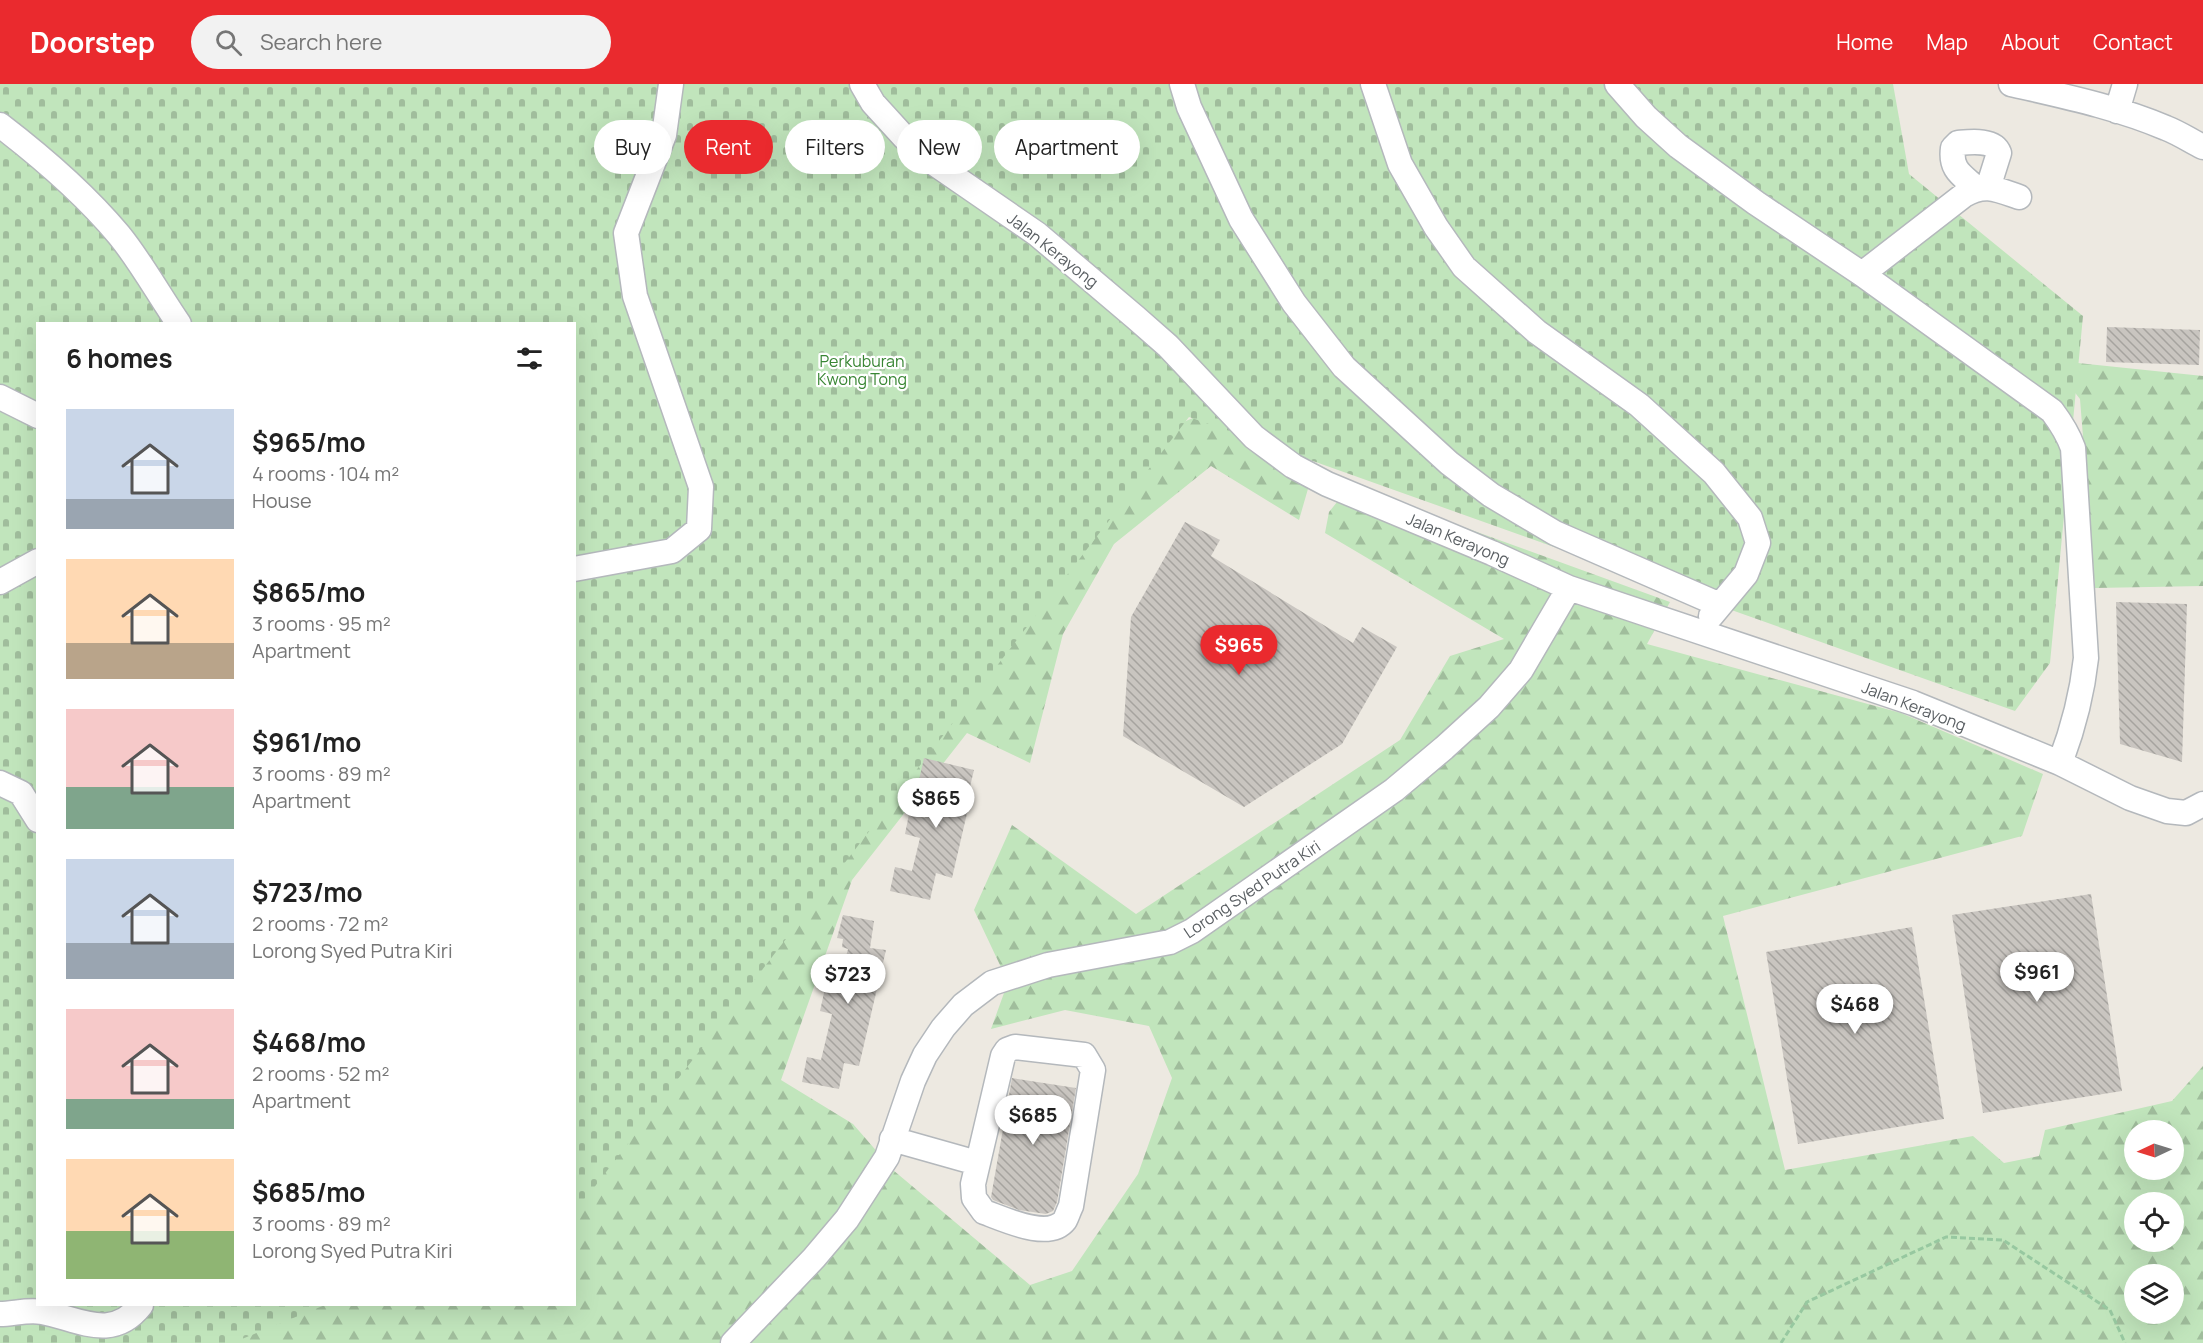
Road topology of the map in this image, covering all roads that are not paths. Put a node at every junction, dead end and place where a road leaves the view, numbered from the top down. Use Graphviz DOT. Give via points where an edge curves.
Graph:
graph roads {
  1 [pos="671,84"];
  2 [pos="862,84"];
  3 [pos="1182,84"];
  4 [pos="1373,84"];
  5 [pos="1617,84"];
  6 [pos="2011,84"];
  7 [pos="2125,84"];
  8 [pos="2043,89"];
  9 [pos="2117,111"];
  10 [pos="0,125"];
  11 [pos="2203,147"];
  12 [pos="2019,196"];
  13 [pos="1862,274"];
  14 [pos="178,322"];
  15 [pos="0,397"];
  16 [pos="36,415"];
  17 [pos="36,562"];
  18 [pos="576,569"];
  19 [pos="0,582"];
  20 [pos="1569,588"];
  21 [pos="1720,604"];
  22 [pos="1698,631"];
  23 [pos="2060,763"];
  24 [pos="0,783"];
  25 [pos="2203,804"];
  26 [pos="36,817"];
  27 [pos="892,1139"];
  28 [pos="977,1163"];
  29 [pos="140,1306"];
  30 [pos="0,1314"];
  31 [pos="733,1343"];
  1 -- 18 [label="street" via="664,135 626,233 635,296 701,488 699,529 672,551"];
  2 -- 20 [label="street, Jalan Kerayong" via="873,103 931,161 1037,234 1100,287 1168,346 1254,437 1293,466"];
  3 -- 21 [label="street" via="1241,219 1294,303 1344,367 1449,463 1491,495 1555,533"];
  4 -- 21 [label="street" via="1400,164 1464,267 1537,332 1638,405 1714,472 1750,518 1758,543 1746,574"];
  5 -- 13 [label="street" via="1678,146"];
  6 -- 8 [label="street"];
  7 -- 9 [label="street"];
  8 -- 9 [label="street"];
  9 -- 11 [label="street" via="2168,128"];
  10 -- 14 [label="street" via="84,195 120,237"];
  12 -- 13 [label="street" via="1982,188 1964,195"];
  13 -- 23 [label="street" via="2052,411 2068,434 2073,448 2086,658 2072,733"];
  15 -- 16 [label="street"];
  17 -- 19 [label="street"];
  20 -- 22 [label="street, Jalan Kerayong"];
  20 -- 27 [label="street, Lorong Syed Putra Kiri" via="1521,670 1490,707 1394,790 1192,931 1170,942 1048,965 992,983 963,1005 926,1055"];
  21 -- 22 [label="street"];
  22 -- 23 [label="street, Jalan Kerayong" via="1913,703"];
  23 -- 25 [label="street, Jalan Kerayong" via="2130,798 2167,810 2186,813"];
  24 -- 26 [label="street" via="21,794"];
  27 -- 28 [label="street"];
  27 -- 31 [label="street, Lorong Syed Putra Kiri" via="887,1157 847,1219"];
  28 -- 28 [label="street" via="1007,1050 1015,1047 1084,1055 1093,1070 1071,1206 1064,1221 1052,1229 1041,1230 984,1212 975,1198"];
  29 -- 30 [label="street" via="112,1326 90,1326 40,1311"];
}
